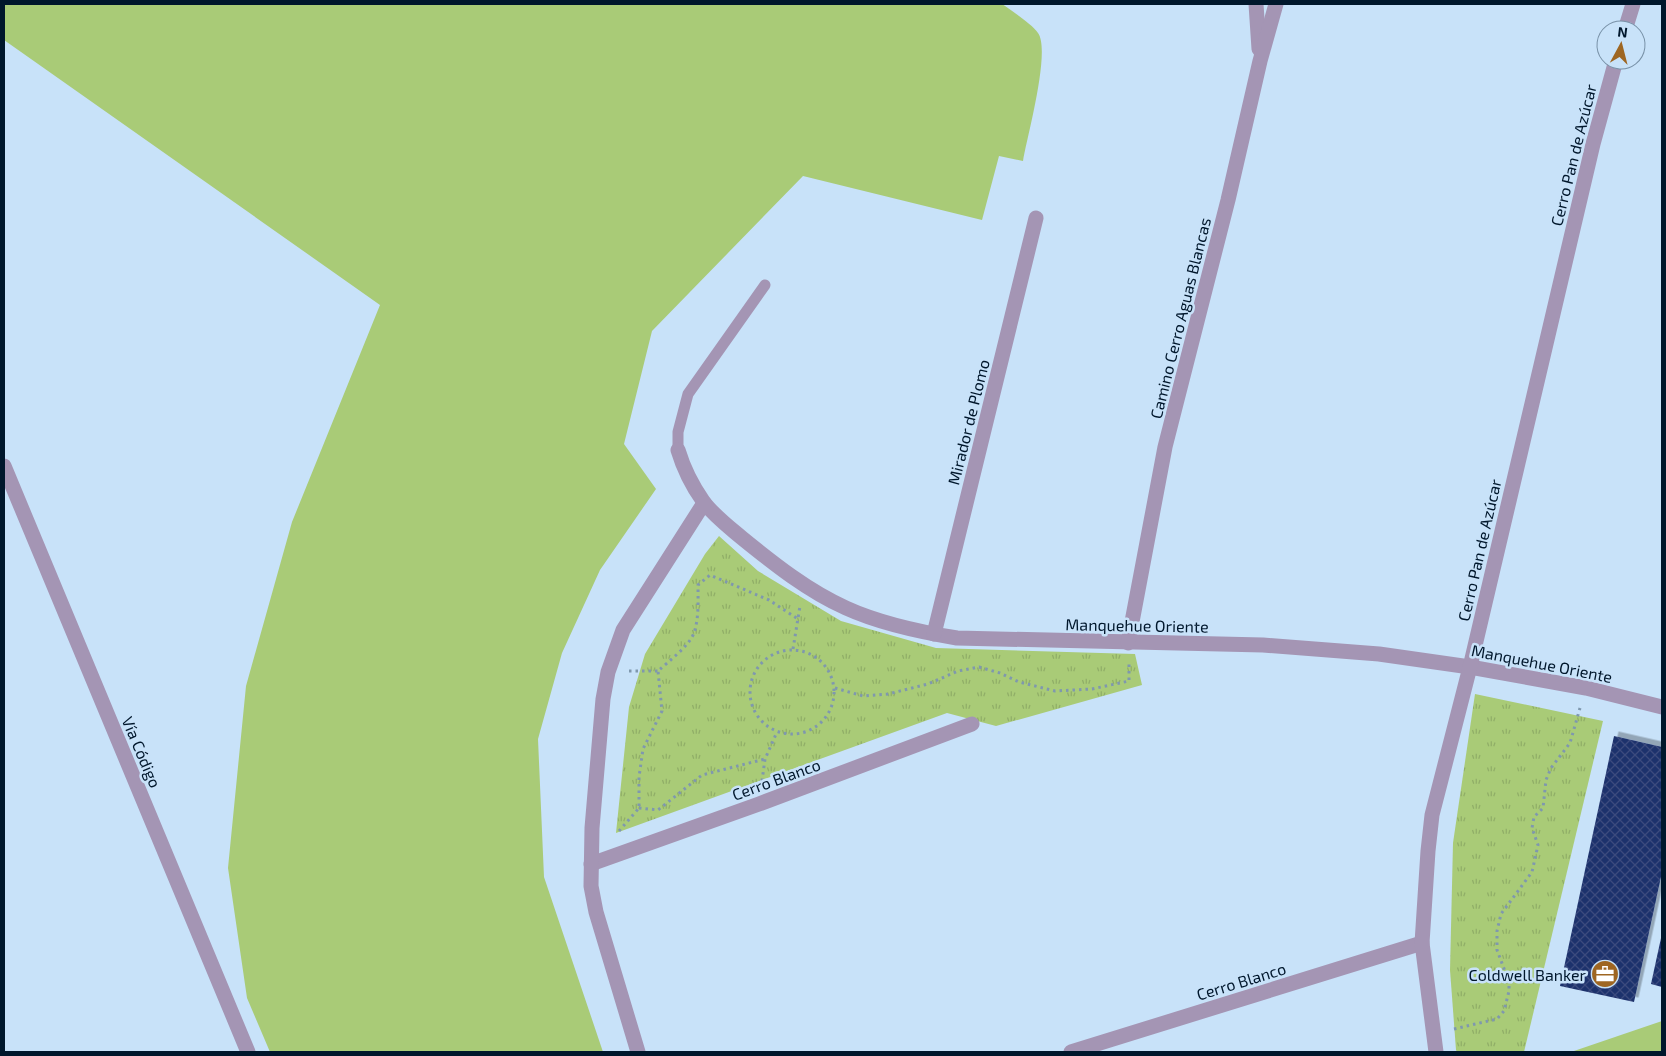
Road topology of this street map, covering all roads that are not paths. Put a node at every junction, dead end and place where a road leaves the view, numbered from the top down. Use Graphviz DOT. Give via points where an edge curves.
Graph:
graph roads {
  1 [pos="1256,4"];
  2 [pos="1276,4"];
  3 [pos="1633,4"];
  4 [pos="1628,20"];
  5 [pos="1260,61"];
  6 [pos="1613,70"];
  7 [pos="1036,218"];
  8 [pos="765,285"];
  9 [pos="678,450"];
  10 [pos="4,466"];
  11 [pos="704,503"];
  12 [pos="934,634"];
  13 [pos="1128,643"];
  14 [pos="1470,667"];
  15 [pos="1662,707"];
  16 [pos="972,724"];
  17 [pos="591,864"];
  18 [pos="1422,943"];
  19 [pos="248,1052"];
  20 [pos="638,1052"];
  21 [pos="1071,1052"];
  22 [pos="1436,1052"];
  1 -- 5 [label="street"];
  2 -- 5 [label="street, Camino Cerro Aguas Blancas"];
  3 -- 4 [label="street"];
  5 -- 13 [label="street, Camino Cerro Aguas Blancas" via="1165,447"];
  6 -- 14 [label="street, Cerro Pan de Azúcar"];
  7 -- 12 [label="street, Mirador de Plomo"];
  8 -- 9 [label="lane" via="688,394 678,432"];
  9 -- 11 [label="street, Manquehue Oriente" via="684,470"];
  10 -- 19 [label="street, Vía Código"];
  11 -- 12 [label="street, Manquehue Oriente" via="754,548 804,585 847,609"];
  11 -- 17 [label="street" via="623,630 608,672 603,699"];
  12 -- 13 [label="street, Manquehue Oriente" via="957,638"];
  13 -- 14 [label="street, Manquehue Oriente" via="1263,645 1380,654"];
  14 -- 15 [label="street, Manquehue Oriente" via="1586,688"];
  14 -- 18 [label="street, Cerro Pan de Azúcar" via="1432,815"];
  16 -- 17 [label="street, Cerro Blanco"];
  17 -- 20 [label="street" via="596,912"];
  18 -- 21 [label="street, Cerro Blanco"];
  18 -- 22 [label="street, Cerro Pan de Azúcar"];
}
